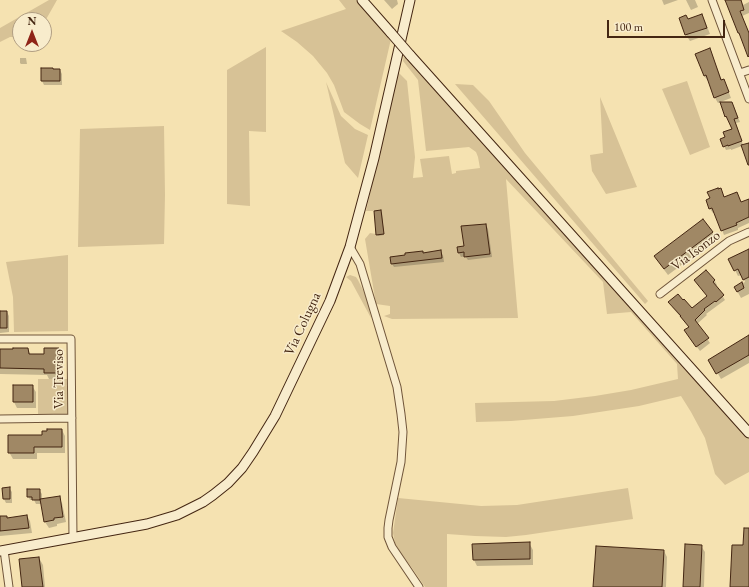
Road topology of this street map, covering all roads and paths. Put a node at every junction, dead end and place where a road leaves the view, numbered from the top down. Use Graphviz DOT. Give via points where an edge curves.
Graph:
graph roads {
  1 [pos="362,0"];
  2 [pos="410,0"];
  3 [pos="712,0"];
  4 [pos="749,70"];
  5 [pos="740,73"];
  6 [pos="749,99"];
  7 [pos="749,232"];
  8 [pos="350,247"];
  9 [pos="660,294"];
  10 [pos="0,339"];
  11 [pos="72,418"];
  12 [pos="0,419"];
  13 [pos="749,433"];
  14 [pos="73,538"];
  15 [pos="2,551"];
  16 [pos="9,587"];
  17 [pos="419,587"];
  1 -- 13 [label="street, bridge"];
  2 -- 8 [label="street, Via Colugna" via="374,158"];
  3 -- 5 [label="street"];
  4 -- 5 [label="street"];
  5 -- 6 [label="street"];
  7 -- 9 [label="street, Via Isonzo" via="729,241"];
  8 -- 14 [label="street, Via Colugna" via="330,301 275,416 242,468 228,483 202,502 177,515 147,524"];
  8 -- 17 [label="street" via="360,264 396,387 401,414 401,462 388,537 392,548"];
  10 -- 11 [label="street, Via Treviso" via="71,339"];
  11 -- 12 [label="street, Via Treviso"];
  11 -- 14 [label="street, Via Treviso"];
  14 -- 15 [label="street, Via Colugna"];
  15 -- 16 [label="street"];
}
